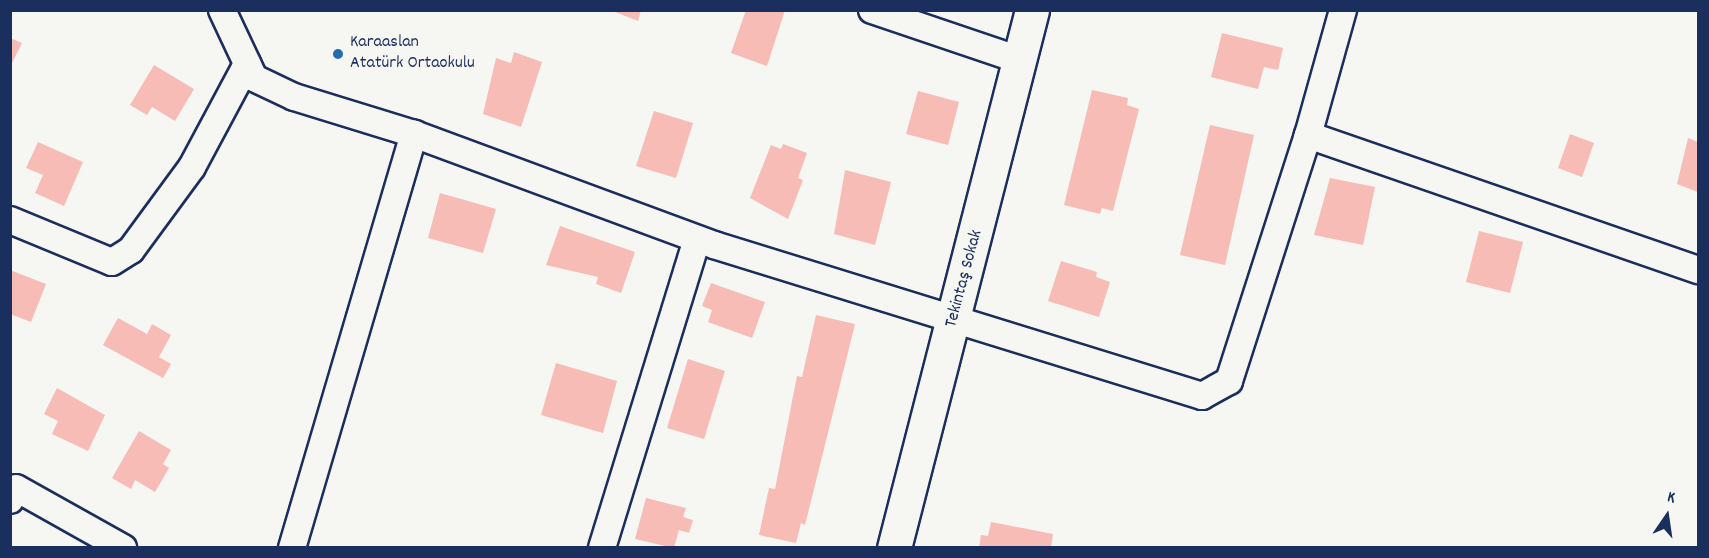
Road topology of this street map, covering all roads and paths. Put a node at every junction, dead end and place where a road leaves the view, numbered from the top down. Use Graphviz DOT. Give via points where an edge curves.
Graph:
graph roads {
  1 [pos="222,10"];
  2 [pos="872,10"];
  3 [pos="1032,10"];
  4 [pos="1343,10"];
  5 [pos="1020,60"];
  6 [pos="247,64"];
  7 [pos="414,134"];
  8 [pos="1308,135"];
  9 [pos="10,220"];
  10 [pos="697,239"];
  11 [pos="1698,270"];
  12 [pos="954,322"];
  13 [pos="12,490"];
  14 [pos="123,548"];
  15 [pos="292,548"];
  16 [pos="602,548"];
  17 [pos="894,548"];
  1 -- 6 [label="street"];
  2 -- 5 [label="street"];
  3 -- 5 [label="street, Tekintaş Sokak"];
  4 -- 8 [label="street"];
  5 -- 12 [label="street, Tekintaş Sokak"];
  6 -- 7 [label="street" via="254,78 294,97"];
  6 -- 9 [label="street" via="192,167 131,250 112,262"];
  7 -- 10 [label="street"];
  7 -- 15 [label="street"];
  8 -- 11 [label="street"];
  8 -- 12 [label="street" via="1251,321 1229,381 1216,391 1202,396 1177,391"];
  10 -- 12 [label="street"];
  10 -- 16 [label="street"];
  12 -- 17 [label="street, Tekintaş Sokak"];
  13 -- 14 [label="street"];
}
